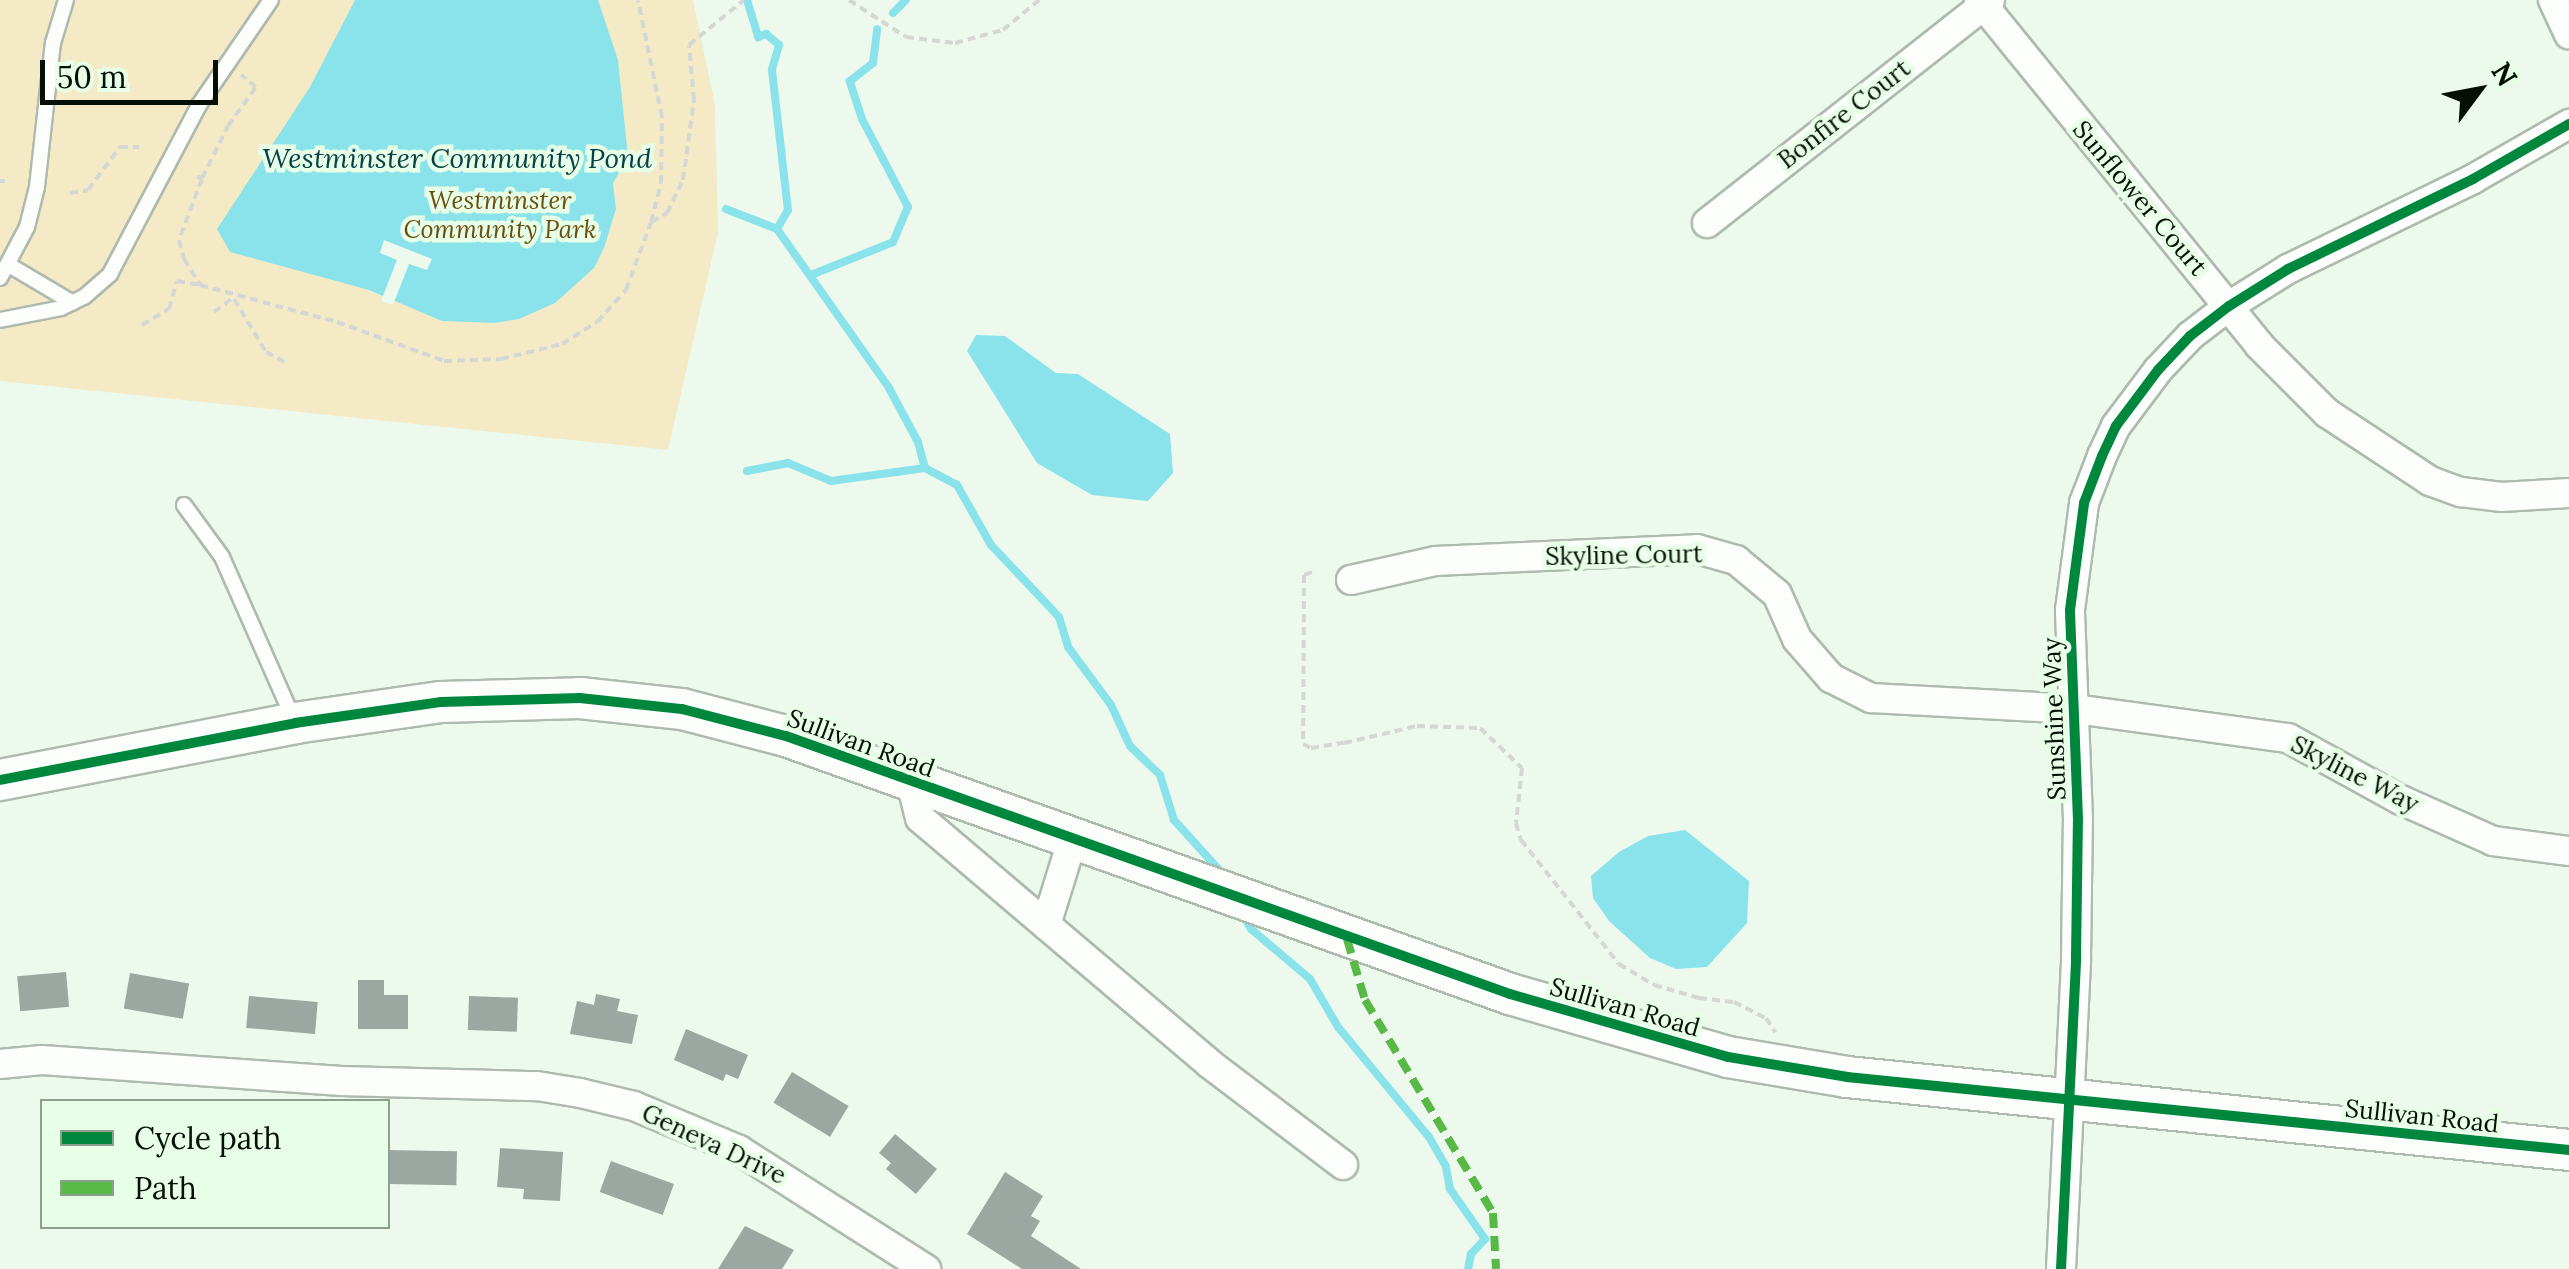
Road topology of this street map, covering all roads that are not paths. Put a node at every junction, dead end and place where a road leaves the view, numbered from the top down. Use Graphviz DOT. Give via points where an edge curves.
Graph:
graph roads {
  1 [pos="66,0"];
  2 [pos="270,0"];
  3 [pos="2553,0"];
  4 [pos="1983,2"];
  5 [pos="2569,34"];
  6 [pos="2569,124"];
  7 [pos="1706,223"];
  8 [pos="4,272"];
  9 [pos="73,303"];
  10 [pos="2229,306"];
  11 [pos="0,320"];
  12 [pos="2569,493"];
  13 [pos="184,505"];
  14 [pos="1351,580"];
  15 [pos="2075,709"];
  16 [pos="295,724"];
  17 [pos="0,780"];
  18 [pos="911,782"];
  19 [pos="1072,842"];
  20 [pos="2569,851"];
  21 [pos="1046,925"];
  22 [pos="0,1064"];
  23 [pos="2071,1101"];
  24 [pos="2569,1150"];
  25 [pos="1343,1165"];
  26 [pos="926,1269"];
  27 [pos="2060,1269"];
  1 -- 8 [label="lane" via="52,43 27,227"];
  2 -- 9 [label="lane" via="188,123 124,254"];
  3 -- 5 [label="street"];
  4 -- 7 [label="street, Bonfire Court"];
  4 -- 10 [label="street, Sunflower Court"];
  6 -- 10 [label="street, Sunshine Way"];
  8 -- 9 [label="lane"];
  9 -- 11 [label="lane"];
  10 -- 12 [label="street, Sunflower Court" via="2326,413 2430,481 2502,497"];
  10 -- 15 [label="street, Sunshine Way" via="2158,370 2116,426 2096,472 2084,504 2070,610"];
  13 -- 16 [label="lane" via="222,556"];
  14 -- 15 [label="street, Skyline Court" via="1435,561 1697,550 1736,560 1777,594 1797,639 1831,678 1870,698"];
  15 -- 20 [label="street, Skyline Way" via="2288,738 2493,842"];
  15 -- 23 [label="street, Sunshine Way"];
  16 -- 17 [label="street, Sullivan Road"];
  16 -- 18 [label="street, Sullivan Road" via="486,698 630,702 756,727"];
  18 -- 19 [label="street, Sullivan Road"];
  18 -- 21 [label="street" via="920,818"];
  19 -- 21 [label="street"];
  19 -- 23 [label="street, Sullivan Road" via="1590,1020 1774,1066"];
  21 -- 25 [label="street" via="1210,1064"];
  22 -- 26 [label="street, Geneva Drive" via="42,1060 580,1093 634,1106 739,1150"];
  23 -- 24 [label="street, Sullivan Road"];
  23 -- 27 [label="street, Sunshine Way"];
}
